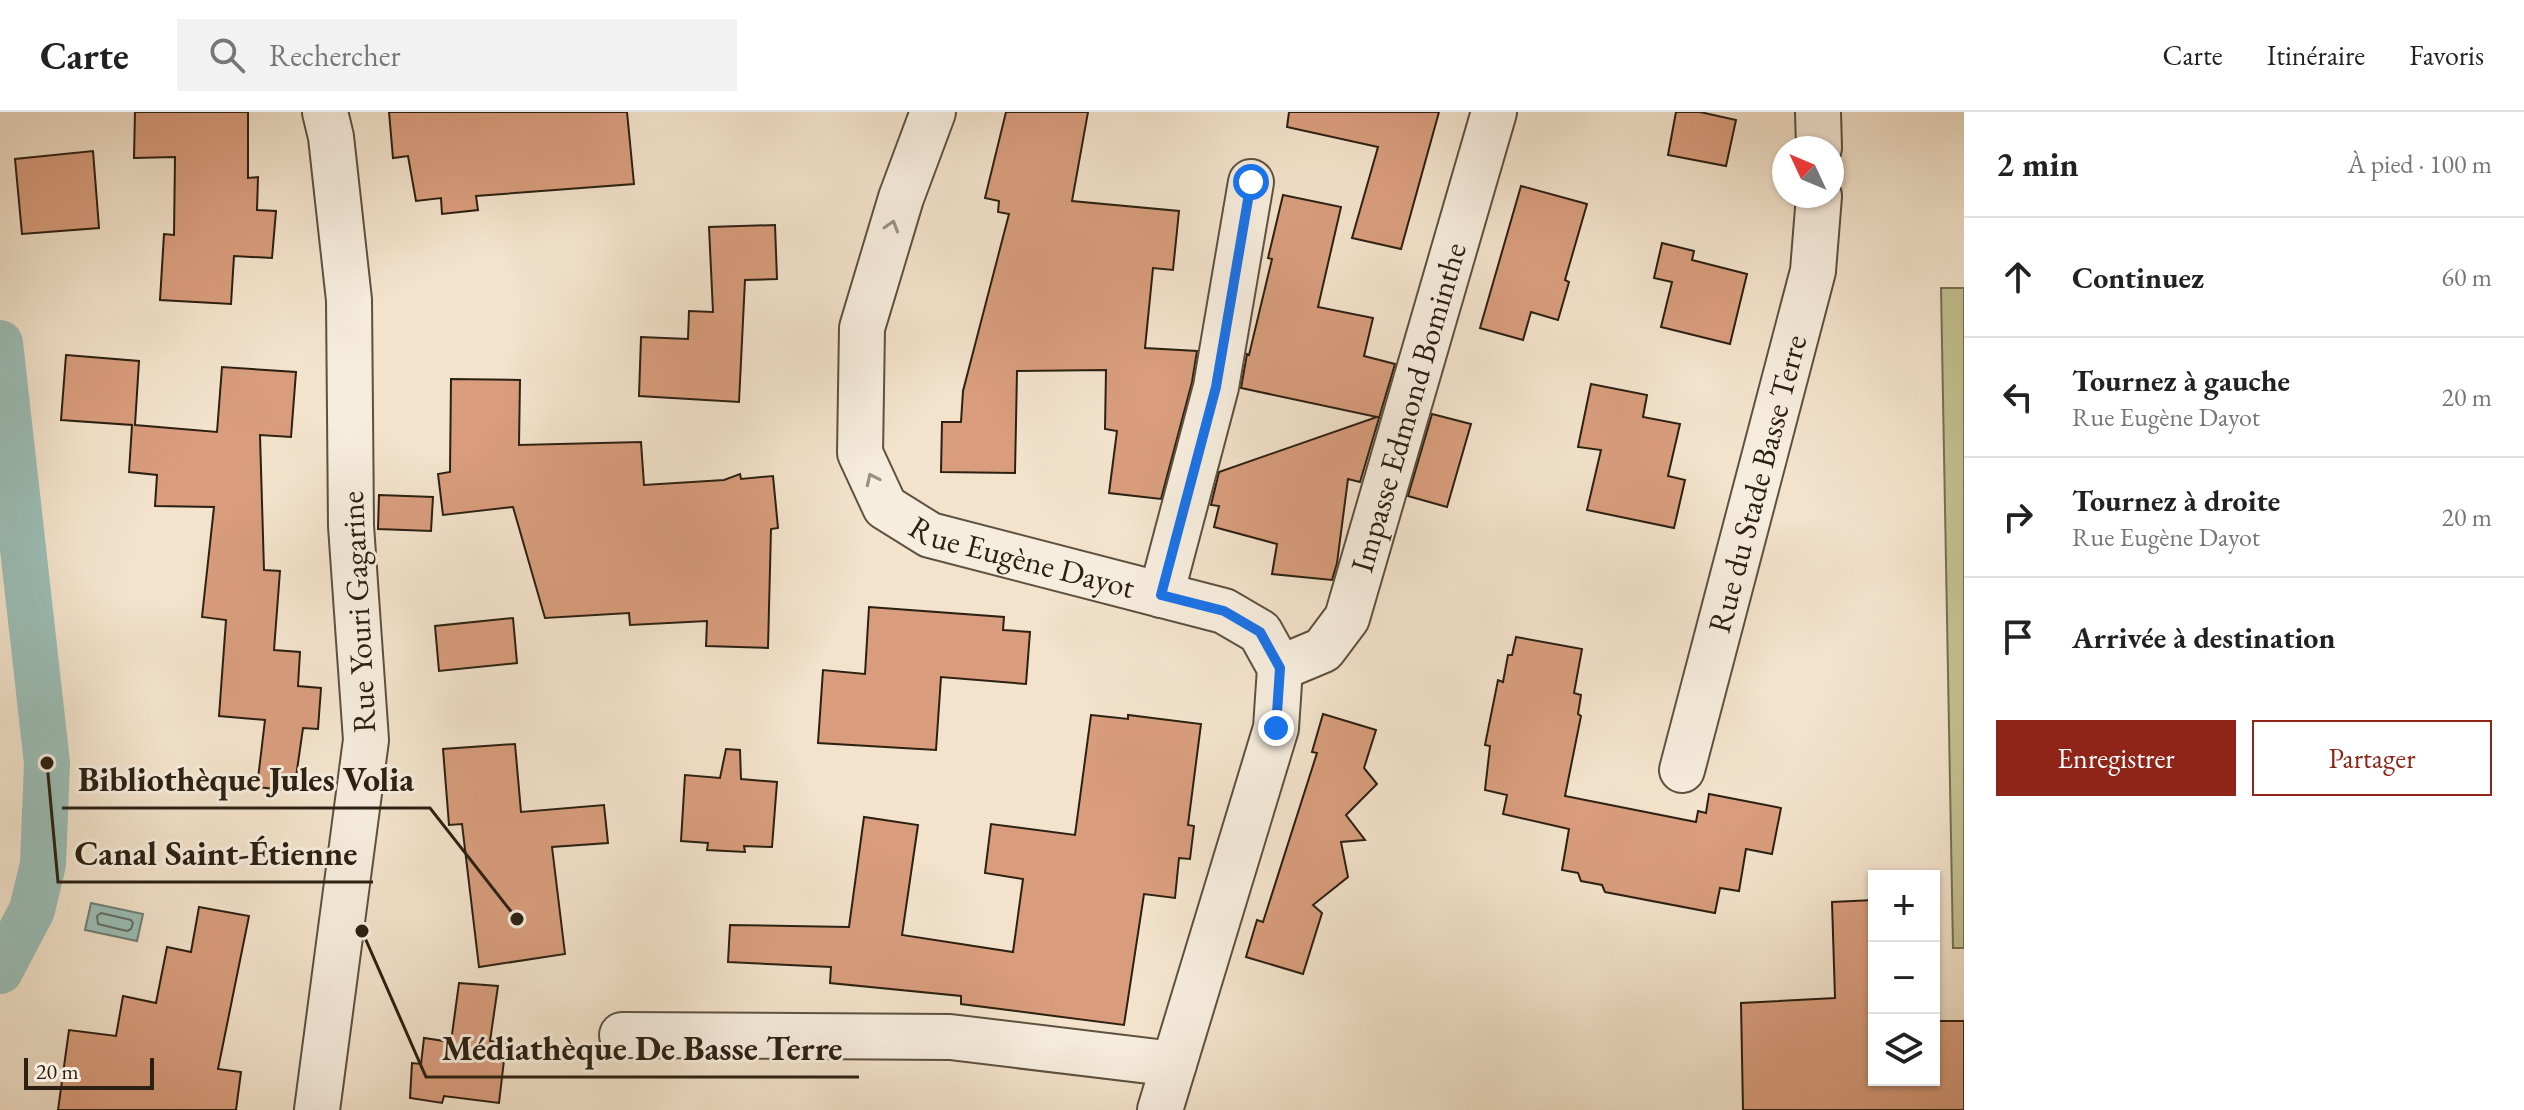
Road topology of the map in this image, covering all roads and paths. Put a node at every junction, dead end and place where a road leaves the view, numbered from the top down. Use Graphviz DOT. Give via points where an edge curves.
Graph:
graph roads {
  1 [pos="325,112"];
  2 [pos="933,112"];
  3 [pos="1494,112"];
  4 [pos="1818,112"];
  5 [pos="1819,136"];
  6 [pos="1251,182"];
  7 [pos="1818,208"];
  8 [pos="1161,595"];
  9 [pos="1280,668"];
  10 [pos="1682,770"];
  11 [pos="622,1035"];
  12 [pos="1174,1064"];
  13 [pos="317,1110"];
  14 [pos="1160,1110"];
  1 -- 13 [label="street, Rue Youri Gagarine" via="349,300 351,526 366,740"];
  8 -- 2 [label="street, Rue Eugène Dayot, one-way" via="930,535 885,507 860,453 862,328"];
  3 -- 9 [label="street, Impasse Edmond Bominthe" via="1347,618 1323,650"];
  4 -- 5 [label="street"];
  6 -- 8 [label="street" via="1216,387"];
  7 -- 10 [label="street, Rue du Stade Basse Terre" via="1813,271"];
  8 -- 9 [label="street, Rue Eugène Dayot" via="1224,611 1260,632"];
  9 -- 12 [label="street" via="1276,728"];
  11 -- 12 [label="street" via="950,1037"];
  12 -- 14 [label="street"];
}
